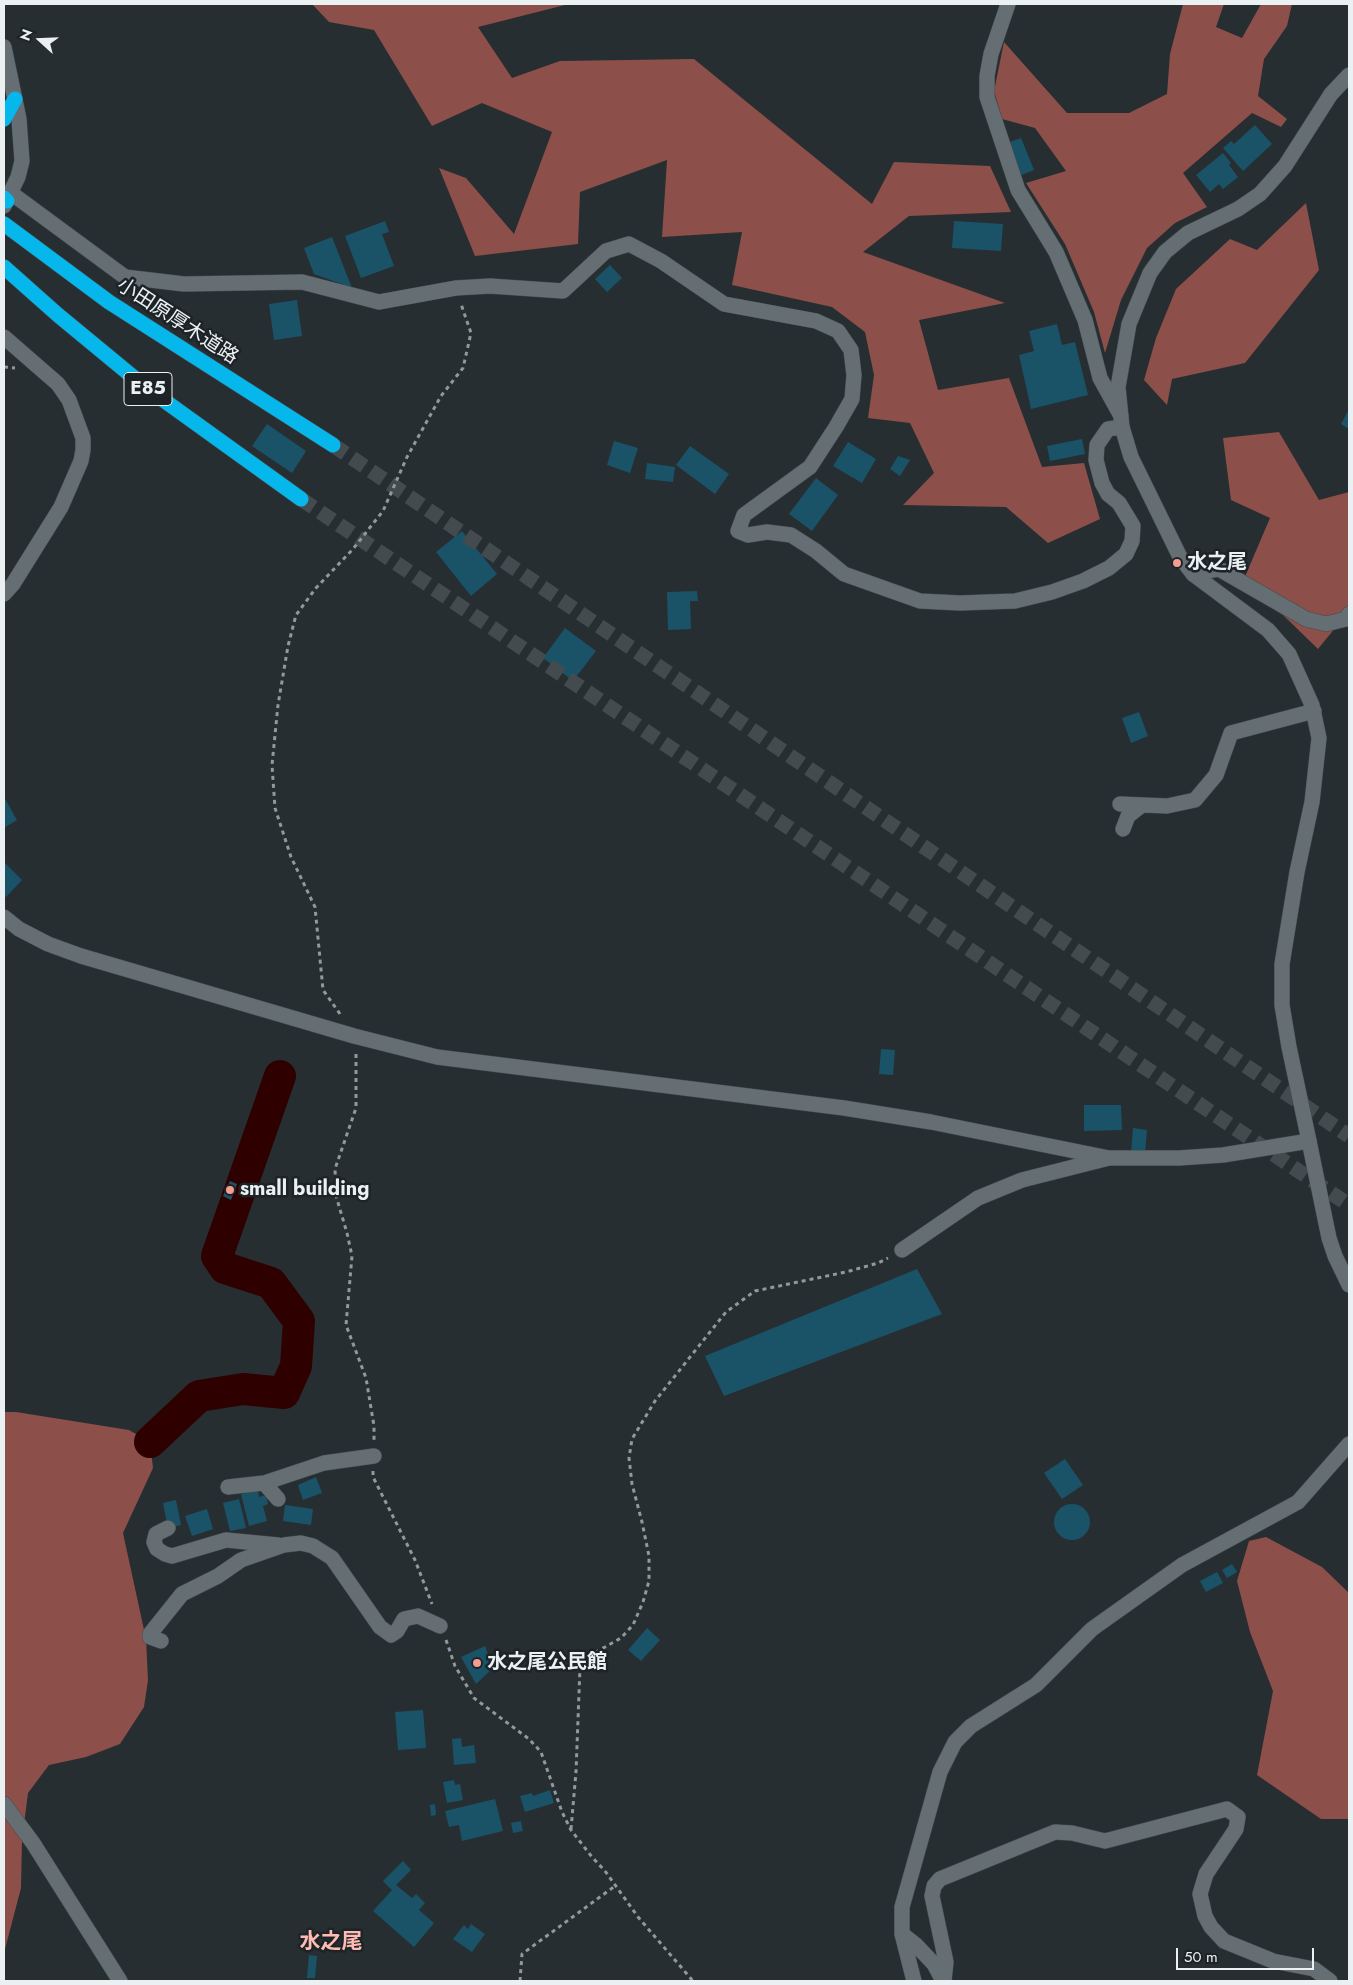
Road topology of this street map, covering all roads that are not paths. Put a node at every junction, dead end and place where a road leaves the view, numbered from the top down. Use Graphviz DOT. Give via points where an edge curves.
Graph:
graph roads {
  1 [pos="1008,4"];
  2 [pos="4,47"];
  3 [pos="1349,75"];
  4 [pos="15,99"];
  5 [pos="4,119"];
  6 [pos="6,199"];
  7 [pos="4,224"];
  8 [pos="4,267"];
  9 [pos="4,337"];
  10 [pos="1121,422"];
  11 [pos="333,445"];
  12 [pos="301,499"];
  13 [pos="1193,574"];
  14 [pos="4,594"];
  15 [pos="1349,614"];
  16 [pos="1314,711"];
  17 [pos="1120,804"];
  18 [pos="1142,805"];
  19 [pos="1123,829"];
  20 [pos="4,918"];
  21 [pos="1309,1141"];
  22 [pos="1109,1158"];
  23 [pos="902,1250"];
  24 [pos="1349,1285"];
  25 [pos="1349,1444"];
  26 [pos="374,1456"];
  27 [pos="264,1483"];
  28 [pos="228,1487"];
  29 [pos="278,1500"];
  30 [pos="168,1528"];
  31 [pos="284,1545"];
  32 [pos="440,1626"];
  33 [pos="161,1641"];
  34 [pos="4,1804"];
  35 [pos="902,1934"];
  36 [pos="120,1981"];
  37 [pos="914,1981"];
  38 [pos="943,1981"];
  39 [pos="1330,1981"];
  1 -- 10 [label="street" via="987,76 987,97 1018,190 1056,252 1085,320 1100,378"];
  2 -- 4 [label="street"];
  3 -- 10 [label="street" via="1331,94 1286,166 1260,194 1188,234 1166,252 1150,273 1129,324 1118,388"];
  4 -- 5 [label="highway"];
  4 -- 6 [label="street" via="22,160 18,177"];
  6 -- 10 [label="street" via="125,277 184,284 302,282 379,302 456,288 490,286 563,291 606,251 629,244 661,261 724,304 816,321 838,331 851,350 854,374 852,399 810,466 744,515 738,531 748,535 767,532 791,535 844,574 920,601 1015,601 1083,581 1109,568 1126,554 1132,541 1133,526 1102,484 1096,460 1098,445 1108,429"];
  7 -- 11 [label="highway, 小田原厚木道路 / E85" via="109,302"];
  8 -- 12 [label="highway, E85" via="144,386"];
  9 -- 14 [label="street" via="58,384 74,413 83,438 83,450 60,507"];
  10 -- 13 [label="street" via="1159,517 1180,558"];
  13 -- 15 [label="street" via="1218,569 1306,619 1326,624 1346,619"];
  13 -- 16 [label="street" via="1268,630 1289,654"];
  16 -- 18 [label="street" via="1231,733 1216,775 1195,800 1167,806"];
  16 -- 21 [label="street" via="1320,738 1312,802 1282,964 1282,1005"];
  17 -- 18 [label="street"];
  18 -- 19 [label="street" via="1128,816"];
  20 -- 22 [label="street" via="48,944 81,956 437,1057 844,1108 932,1122"];
  21 -- 22 [label="street" via="1223,1155"];
  21 -- 24 [label="street" via="1329,1238"];
  22 -- 23 [label="street" via="1022,1180 978,1198"];
  25 -- 35 [label="street" via="1298,1502 1182,1565 1092,1630 1036,1685 962,1734 940,1772 902,1907"];
  26 -- 27 [label="street" via="324,1463"];
  27 -- 28 [label="street"];
  27 -- 29 [label="street"];
  30 -- 31 [label="street" via="156,1534 154,1542 157,1549 172,1556 226,1540"];
  31 -- 32 [label="street" via="301,1543 332,1558 380,1627 392,1635 404,1619 418,1616"];
  31 -- 33 [label="street" via="241,1560 182,1594 150,1634 150,1637"];
  34 -- 36 [label="street" via="33,1843"];
  35 -- 37 [label="street"];
  35 -- 38 [label="street" via="934,1964"];
  38 -- 39 [label="street" via="946,1962 932,1896 940,1879 1055,1832 1105,1841 1227,1809 1238,1816 1236,1829 1206,1874 1200,1894 1211,1927 1224,1941 1273,1961 1314,1969"];
}
